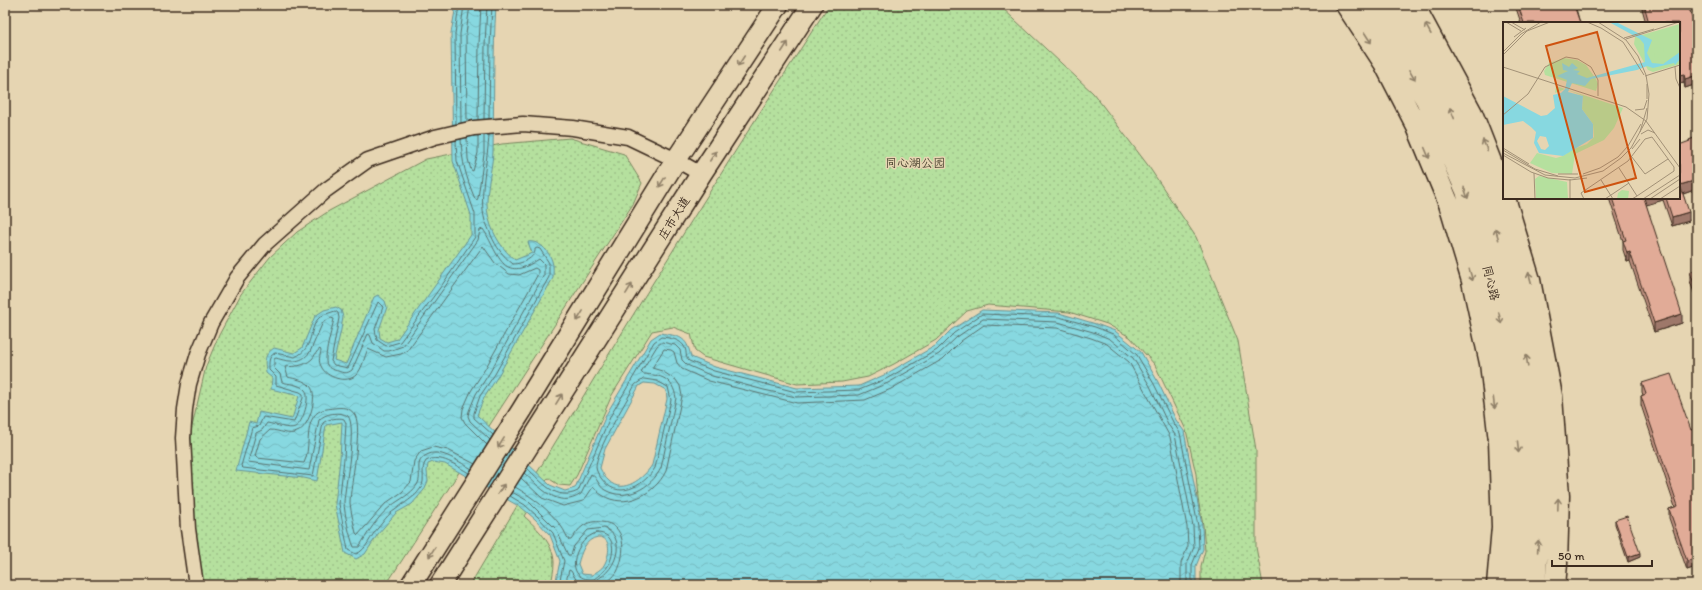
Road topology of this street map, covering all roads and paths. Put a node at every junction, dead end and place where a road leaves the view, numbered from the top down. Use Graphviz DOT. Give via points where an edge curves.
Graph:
graph roads {
  1 [pos="778,5"];
  2 [pos="812,5"];
  3 [pos="1346,5"];
  4 [pos="1370,5"];
  5 [pos="1392,5"];
  6 [pos="1414,5"];
  7 [pos="676,160"];
  8 [pos="701,174"];
  9 [pos="1503,192"];
  10 [pos="1505,199"];
  11 [pos="196,585"];
  12 [pos="411,585"];
  13 [pos="440,585"];
  14 [pos="1497,585"];
  15 [pos="1515,585"];
  16 [pos="1535,585"];
  17 [pos="1555,585"];
  1 -- 7 [label="street, one-way"];
  8 -- 2 [label="street, 庄市大道, one-way"];
  3 -- 14 [label="street, one-way" via="1384,63 1417,127 1449,204 1472,281 1490,363 1499,441 1502,527"];
  4 -- 15 [label="street, 同心路, one-way" via="1426,100 1466,191 1498,308 1514,399 1520,470 1520,530"];
  16 -- 5 [label="street, 同心路, one-way" via="1539,537 1539,476 1533,405 1523,335 1486,196 1446,98"];
  9 -- 6 [label="street, one-way" via="1472,113"];
  7 -- 8 [label="street"];
  7 -- 11 [label="street" via="628,137 573,128 523,124 474,128 435,136 368,160 326,190 265,244 237,278 211,322 189,384 184,423 184,479"];
  7 -- 12 [label="street, one-way"];
  13 -- 8 [label="street, 庄市大道, one-way"];
  17 -- 10 [label="street, one-way" via="1559,496 1552,396 1530,280"];
}
